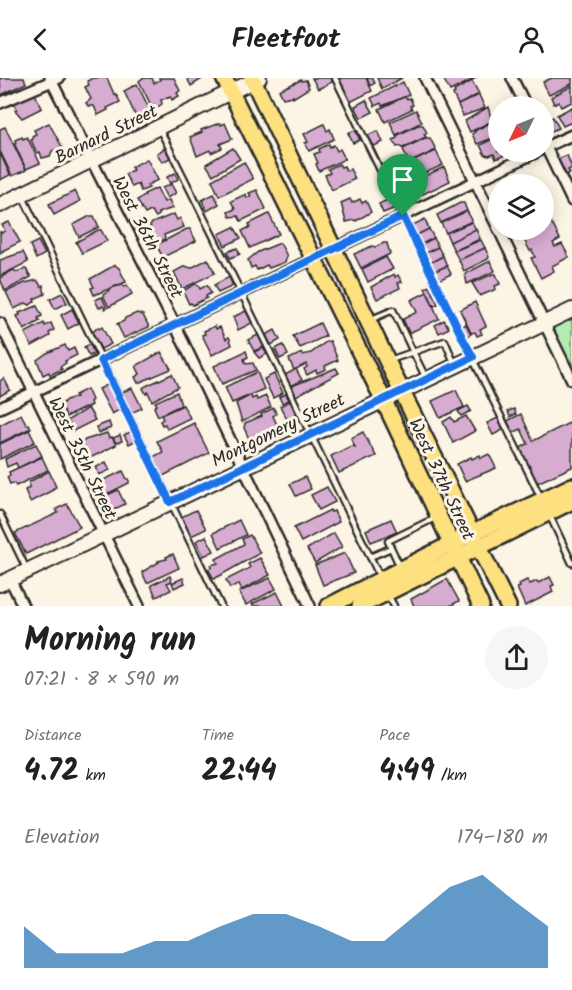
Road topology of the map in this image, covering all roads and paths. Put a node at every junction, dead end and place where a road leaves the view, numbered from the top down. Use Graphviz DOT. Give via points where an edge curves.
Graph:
graph roads {
  1 [pos="335,78"];
  2 [pos="425,78"];
  3 [pos="512,78"];
  4 [pos="53,79"];
  5 [pos="255,79"];
  6 [pos="228,85"];
  7 [pos="521,96"];
  8 [pos="0,103"];
  9 [pos="159,128"];
  10 [pos="572,135"];
  11 [pos="554,141"];
  12 [pos="91,161"];
  13 [pos="516,162"];
  14 [pos="552,162"];
  15 [pos="475,181"];
  16 [pos="22,195"];
  17 [pos="572,201"];
  18 [pos="0,205"];
  19 [pos="488,208"];
  20 [pos="403,216"];
  21 [pos="503,240"];
  22 [pos="334,249"];
  23 [pos="313,259"];
  24 [pos="243,292"];
  25 [pos="572,310"];
  26 [pos="368,321"];
  27 [pos="0,323"];
  28 [pos="544,323"];
  29 [pos="175,325"];
  30 [pos="413,352"];
  31 [pos="473,357"];
  32 [pos="101,360"];
  33 [pos="387,361"];
  34 [pos="455,365"];
  35 [pos="426,378"];
  36 [pos="572,380"];
  37 [pos="401,390"];
  38 [pos="33,393"];
  39 [pos="383,399"];
  40 [pos="0,408"];
  41 [pos="310,435"];
  42 [pos="245,467"];
  43 [pos="572,486"];
  44 [pos="572,501"];
  45 [pos="170,502"];
  46 [pos="545,506"];
  47 [pos="0,514"];
  48 [pos="438,516"];
  49 [pos="103,535"];
  50 [pos="476,539"];
  51 [pos="391,548"];
  52 [pos="454,550"];
  53 [pos="370,557"];
  54 [pos="572,564"];
  55 [pos="401,569"];
  56 [pos="27,571"];
  57 [pos="5,581"];
  58 [pos="387,593"];
  59 [pos="22,606"];
  60 [pos="139,606"];
  61 [pos="221,606"];
  62 [pos="310,606"];
  63 [pos="329,606"];
  64 [pos="360,606"];
  65 [pos="482,606"];
  66 [pos="508,606"];
  1 -- 20 [label="lane"];
  2 -- 15 [label="street"];
  3 -- 7 [label="street"];
  4 -- 8 [label="street"];
  4 -- 12 [label="street, West 36th Street"];
  5 -- 6 [label="main road, Barnard Street"];
  5 -- 22 [label="main road, West 37th Street"];
  6 -- 9 [label="main road, Barnard Street"];
  6 -- 23 [label="main road, West 37th Street"];
  9 -- 12 [label="main road, Barnard Street"];
  9 -- 24 [label="lane"];
  10 -- 11 [label="street"];
  12 -- 16 [label="main road, Barnard Street"];
  12 -- 29 [label="street, West 36th Street"];
  13 -- 15 [label="street"];
  14 -- 17 [label="street"];
  15 -- 19 [label="street"];
  15 -- 20 [label="street"];
  16 -- 18 [label="main road, Barnard Street"];
  16 -- 32 [label="lane"];
  20 -- 22 [label="street"];
  20 -- 31 [label="lane"];
  21 -- 28 [label="street"];
  22 -- 23 [label="street"];
  22 -- 26 [label="main road, West 37th Street"];
  23 -- 24 [label="street"];
  23 -- 39 [label="main road, West 37th Street"];
  24 -- 29 [label="street"];
  24 -- 41 [label="lane"];
  25 -- 28 [label="main road, Montgomery Street"];
  26 -- 30 [label="lane" via="393,310"];
  26 -- 33 [label="main road, West 37th Street"];
  27 -- 38 [label="street, West 35th Street"];
  28 -- 31 [label="main road, Montgomery Street"];
  28 -- 36 [label="street"];
  29 -- 32 [label="street"];
  29 -- 42 [label="street, West 36th Street"];
  30 -- 33 [label="lane"];
  30 -- 34 [label="lane" via="445,341"];
  30 -- 35 [label="lane"];
  31 -- 34 [label="main road, Montgomery Street"];
  31 -- 46 [label="lane"];
  32 -- 38 [label="street"];
  32 -- 45 [label="lane"];
  33 -- 37 [label="main road, West 37th Street"];
  34 -- 35 [label="main road, Montgomery Street"];
  35 -- 37 [label="main road, Montgomery Street"];
  37 -- 39 [label="main road, Montgomery Street"];
  37 -- 50 [label="main road, West 37th Street"];
  38 -- 40 [label="street"];
  38 -- 49 [label="street, West 35th Street"];
  39 -- 41 [label="main road, Montgomery Street"];
  39 -- 48 [label="main road, West 37th Street"];
  41 -- 42 [label="main road, Montgomery Street"];
  41 -- 53 [label="lane"];
  42 -- 45 [label="main road, Montgomery Street"];
  42 -- 62 [label="street, West 36th Street"];
  43 -- 46 [label="main road"];
  44 -- 46 [label="main road"];
  45 -- 49 [label="main road, Montgomery Street"];
  45 -- 61 [label="lane"];
  46 -- 50 [label="main road"];
  46 -- 54 [label="lane"];
  47 -- 56 [label="lane"];
  48 -- 51 [label="lane" via="388,541"];
  48 -- 52 [label="main road, West 37th Street"];
  49 -- 56 [label="main road, Montgomery Street"];
  49 -- 60 [label="street, West 35th Street"];
  50 -- 52 [label="main road"];
  50 -- 66 [label="main road, West 37th Street"];
  51 -- 53 [label="lane"];
  51 -- 55 [label="lane"];
  52 -- 55 [label="main road"];
  52 -- 58 [label="main road"];
  52 -- 65 [label="main road, West 37th Street"];
  53 -- 58 [label="lane"];
  55 -- 58 [label="main road"];
  56 -- 57 [label="main road, Montgomery Street"];
  57 -- 59 [label="street"];
  58 -- 63 [label="main road"];
  58 -- 64 [label="main road"];
}
